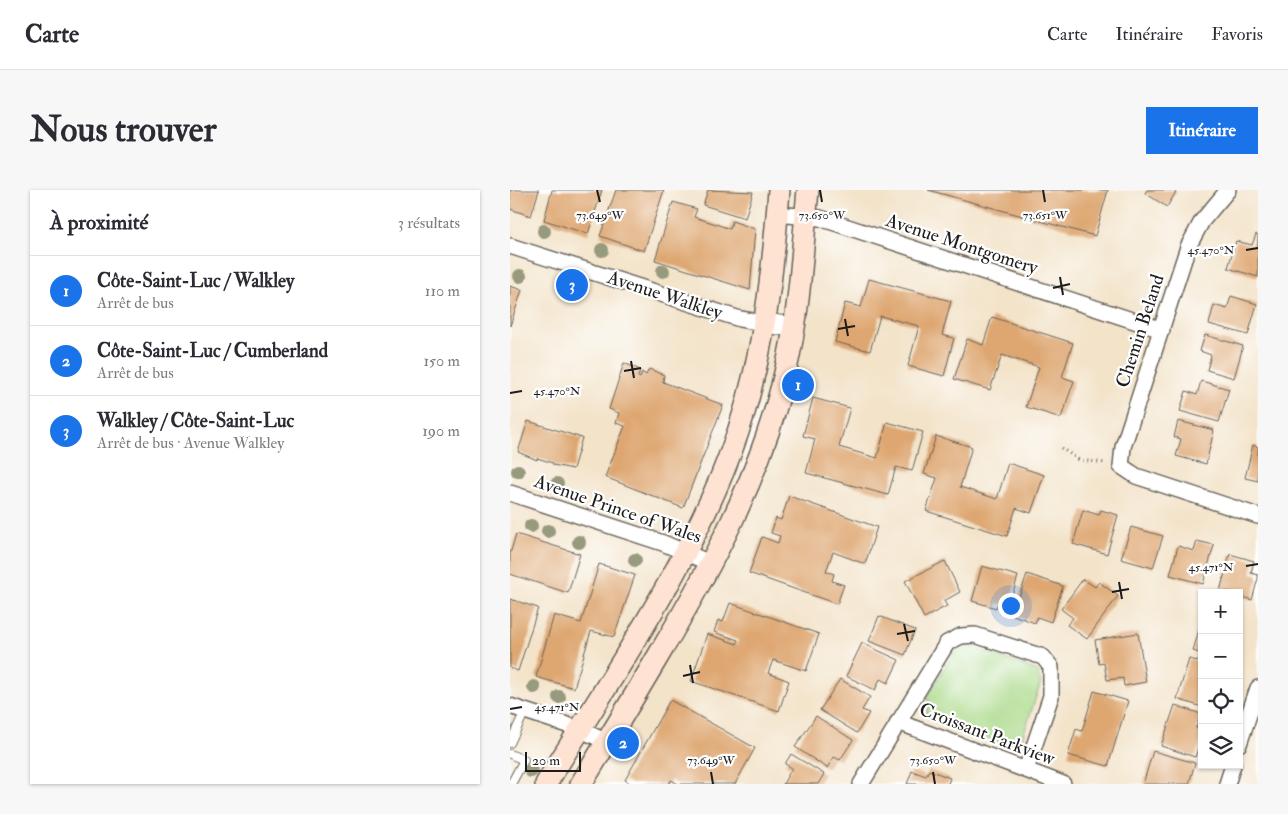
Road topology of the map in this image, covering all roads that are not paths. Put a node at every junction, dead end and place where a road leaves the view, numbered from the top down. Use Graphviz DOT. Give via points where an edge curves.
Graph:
graph roads {
  1 [pos="779,190"];
  2 [pos="808,190"];
  3 [pos="1228,190"];
  4 [pos="777,214"];
  5 [pos="805,216"];
  6 [pos="510,246"];
  7 [pos="764,323"];
  8 [pos="794,327"];
  9 [pos="1162,330"];
  10 [pos="510,493"];
  11 [pos="1258,516"];
  12 [pos="684,551"];
  13 [pos="712,564"];
  14 [pos="1258,688"];
  15 [pos="510,706"];
  16 [pos="525,711"];
  17 [pos="898,722"];
  18 [pos="579,729"];
  19 [pos="1243,732"];
  20 [pos="607,742"];
  21 [pos="510,743"];
  22 [pos="510,754"];
  23 [pos="1231,769"];
  24 [pos="1026,770"];
  25 [pos="510,784"];
  26 [pos="546,784"];
  27 [pos="581,784"];
  28 [pos="860,784"];
  29 [pos="1062,784"];
  30 [pos="1226,784"];
  1 -- 4 [label="main road"];
  2 -- 5 [label="main road"];
  3 -- 9 [label="street, Chemin Beland" via="1202,221 1188,247"];
  4 -- 5 [label="street, Avenue Montgomery"];
  4 -- 7 [label="main road"];
  5 -- 8 [label="main road" via="802,272"];
  5 -- 9 [label="street, Avenue Montgomery" via="820,218"];
  6 -- 7 [label="street, Avenue Walkley" via="740,319"];
  7 -- 8 [label="street, Avenue Walkley"];
  7 -- 12 [label="main road" via="752,384 737,433 719,482"];
  8 -- 13 [label="main road" via="786,373 762,452 743,501"];
  9 -- 11 [label="street, Chemin Beland" via="1123,446 1121,466 1136,476"];
  10 -- 12 [label="street, Avenue Prince of Wales"];
  12 -- 13 [label="street, Avenue Prince of Wales"];
  12 -- 18 [label="main road"];
  13 -- 20 [label="main road"];
  14 -- 19 [label="street"];
  15 -- 16 [label="street"];
  16 -- 18 [label="street"];
  16 -- 21 [label="lane"];
  17 -- 24 [label="street, Croissant Parkview"];
  17 -- 24 [label="street" via="947,643 961,636 975,635 1042,657 1051,667 1051,696"];
  17 -- 28 [label="street"];
  18 -- 20 [label="street"];
  18 -- 26 [label="main road"];
  20 -- 27 [label="main road"];
  22 -- 25 [label="lane" via="524,760"];
  23 -- 30 [label="street"];
  24 -- 29 [label="street, Croissant Parkview"];
}
